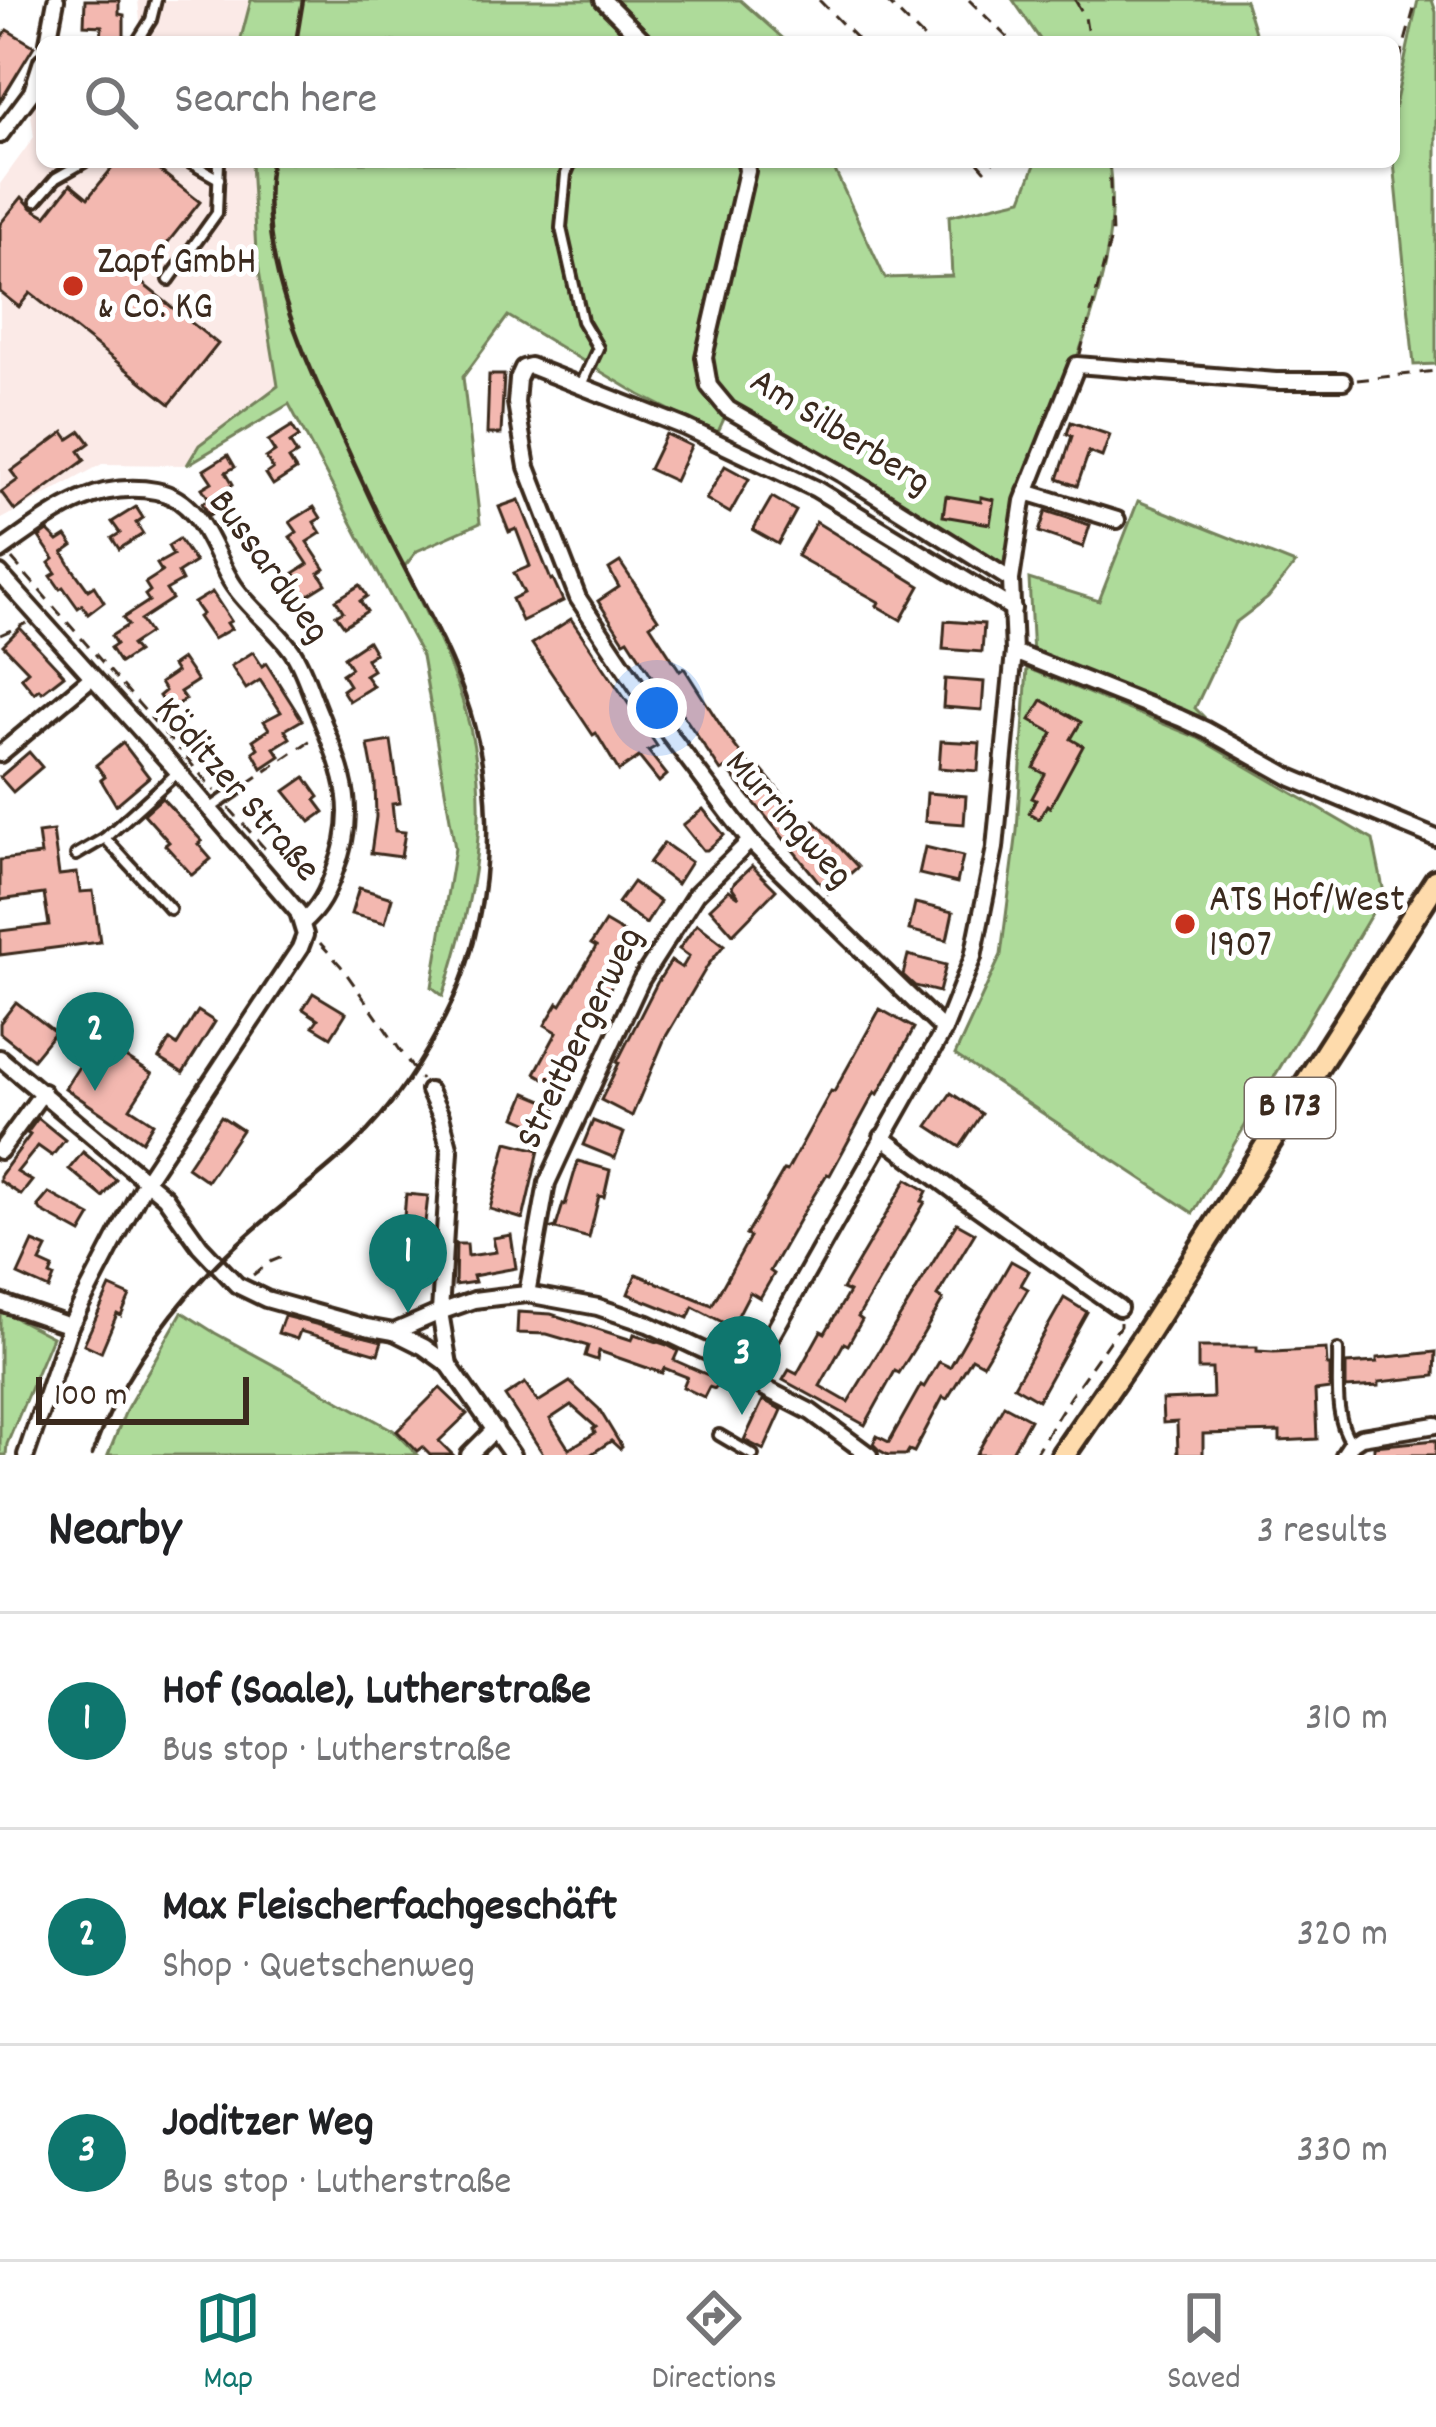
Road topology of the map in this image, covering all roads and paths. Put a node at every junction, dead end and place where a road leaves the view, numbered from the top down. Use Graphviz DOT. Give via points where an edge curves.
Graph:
graph roads {
  1 [pos="56,0"];
  2 [pos="156,0"];
  3 [pos="603,0"];
  4 [pos="819,0"];
  5 [pos="885,0"];
  6 [pos="969,0"];
  7 [pos="1075,0"];
  8 [pos="1413,0"];
  9 [pos="49,36"];
  10 [pos="140,36"];
  11 [pos="639,36"];
  12 [pos="854,36"];
  13 [pos="922,36"];
  14 [pos="1006,36"];
  15 [pos="1088,36"];
  16 [pos="1400,59"];
  17 [pos="36,96"];
  18 [pos="0,135"];
  19 [pos="74,168"];
  20 [pos="200,168"];
  21 [pos="219,168"];
  22 [pos="568,168"];
  23 [pos="747,168"];
  24 [pos="1109,168"];
  25 [pos="219,179"];
  26 [pos="36,202"];
  27 [pos="169,280"];
  28 [pos="1077,365"];
  29 [pos="1436,371"];
  30 [pos="1343,381"];
  31 [pos="581,385"];
  32 [pos="1026,492"];
  33 [pos="1117,520"];
  34 [pos="0,551"];
  35 [pos="0,574"];
  36 [pos="1011,580"];
  37 [pos="1013,609"];
  38 [pos="39,617"];
  39 [pos="0,635"];
  40 [pos="1014,652"];
  41 [pos="91,678"];
  42 [pos="326,730"];
  43 [pos="0,754"];
  44 [pos="178,772"];
  45 [pos="240,788"];
  46 [pos="210,809"];
  47 [pos="105,838"];
  48 [pos="1436,838"];
  49 [pos="750,841"];
  50 [pos="76,855"];
  51 [pos="1436,880"];
  52 [pos="170,909"];
  53 [pos="302,923"];
  54 [pos="944,1030"];
  55 [pos="0,1058"];
  56 [pos="429,1091"];
  57 [pos="43,1093"];
  58 [pos="882,1136"];
  59 [pos="0,1151"];
  60 [pos="146,1180"];
  61 [pos="282,1257"];
  62 [pos="237,1286"];
  63 [pos="527,1294"];
  64 [pos="0,1302"];
  65 [pos="1119,1308"];
  66 [pos="440,1312"];
  67 [pos="70,1326"];
  68 [pos="394,1333"];
  69 [pos="1338,1350"];
  70 [pos="449,1364"];
  71 [pos="747,1378"];
  72 [pos="1436,1425"];
  73 [pos="495,1429"];
  74 [pos="718,1435"];
  75 [pos="1348,1449"];
  76 [pos="26,1455"];
  77 [pos="470,1455"];
  78 [pos="512,1455"];
  79 [pos="753,1455"];
  80 [pos="869,1455"];
  81 [pos="1034,1455"];
  82 [pos="1063,1455"];
  1 -- 9 [label="street"];
  2 -- 10 [label="lane"];
  3 -- 11 [label="street"];
  4 -- 12 [label="path"];
  5 -- 13 [label="path"];
  6 -- 14 [label="path"];
  7 -- 15 [label="path"];
  8 -- 16 [label="path"];
  17 -- 18 [label="street"];
  19 -- 26 [label="lane"];
  20 -- 25 [label="lane"];
  21 -- 25 [label="lane"];
  22 -- 31 [label="lane" via="561,228 582,321 598,348"];
  23 -- 36 [label="street, Am Silberberg" via="704,357 709,386 728,409"];
  24 -- 28 [label="path" via="1112,234"];
  25 -- 27 [label="lane" via="218,213"];
  28 -- 30 [label="street"];
  28 -- 32 [label="street"];
  29 -- 30 [label="path"];
  31 -- 37 [label="street" via="816,489"];
  31 -- 49 [label="street, Murringweg" via="523,368 516,403 527,467 578,598"];
  32 -- 33 [label="street"];
  32 -- 36 [label="street"];
  34 -- 42 [label="street, Bussardweg" via="93,493 161,491 202,523 242,597 297,658"];
  35 -- 38 [label="street, Köditzer Straße"];
  36 -- 37 [label="street"];
  37 -- 40 [label="street"];
  38 -- 39 [label="path"];
  38 -- 41 [label="street, Köditzer Straße"];
  40 -- 48 [label="street" via="1206,730 1328,795"];
  40 -- 54 [label="street" via="995,848 973,957"];
  41 -- 43 [label="street"];
  41 -- 44 [label="street, Köditzer Straße"];
  42 -- 45 [label="path"];
  42 -- 53 [label="street, Bussardweg" via="349,817 323,902"];
  44 -- 46 [label="street, Köditzer Straße"];
  44 -- 47 [label="lane"];
  45 -- 46 [label="lane"];
  46 -- 53 [label="street, Köditzer Straße"];
  47 -- 50 [label="lane"];
  47 -- 52 [label="lane"];
  49 -- 54 [label="street, Murringweg"];
  49 -- 63 [label="street, Streitbergerweg" via="696,894 640,980 547,1183"];
  51 -- 82 [label="main road, B 173"];
  53 -- 56 [label="path"];
  53 -- 60 [label="street, Köditzer Straße" via="300,948"];
  54 -- 58 [label="street"];
  55 -- 57 [label="street"];
  56 -- 66 [label="street" via="450,1151"];
  57 -- 59 [label="street"];
  57 -- 60 [label="street"];
  58 -- 65 [label="street"];
  58 -- 71 [label="street"];
  60 -- 62 [label="street"];
  60 -- 67 [label="street, Köditzer Straße"];
  61 -- 62 [label="path"];
  62 -- 68 [label="street"];
  63 -- 66 [label="street"];
  63 -- 71 [label="street" via="648,1324"];
  64 -- 67 [label="street"];
  65 -- 81 [label="path" via="1120,1326"];
  66 -- 68 [label="street"];
  66 -- 70 [label="street"];
  67 -- 76 [label="street, Köditzer Straße"];
  68 -- 70 [label="street"];
  69 -- 75 [label="lane"];
  70 -- 73 [label="street"];
  71 -- 80 [label="street"];
  72 -- 75 [label="street" via="1372,1434"];
  73 -- 77 [label="street"];
  73 -- 78 [label="street"];
  74 -- 79 [label="lane"];
}
